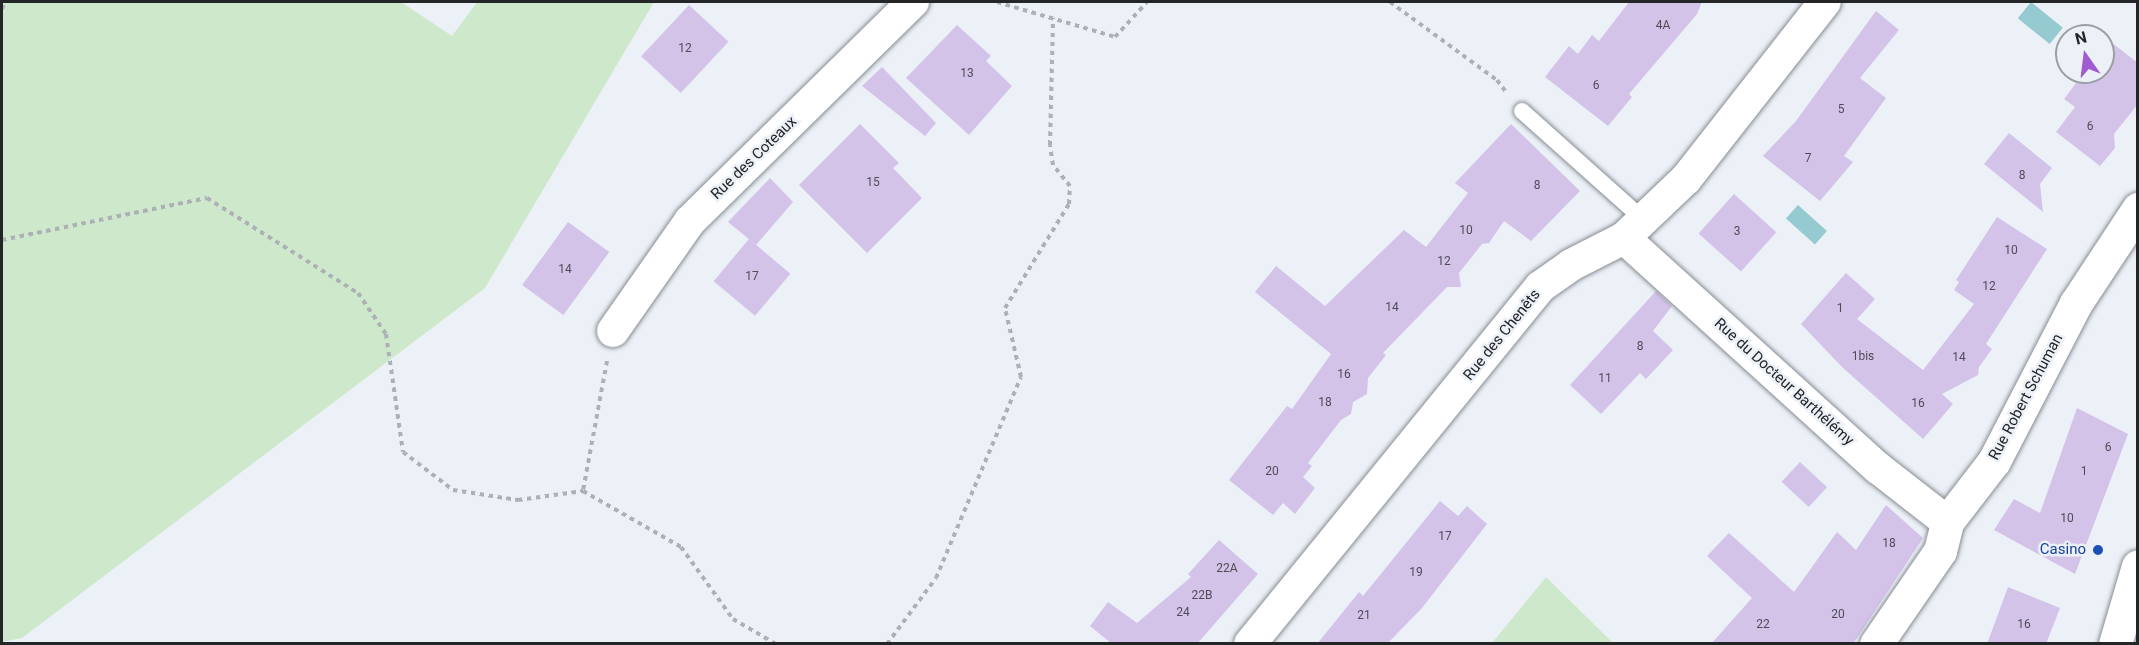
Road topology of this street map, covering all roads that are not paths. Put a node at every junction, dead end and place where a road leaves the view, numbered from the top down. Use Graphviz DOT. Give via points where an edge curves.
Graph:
graph roads {
  1 [pos="913,2"];
  2 [pos="1825,2"];
  3 [pos="1522,111"];
  4 [pos="2138,209"];
  5 [pos="1634,229"];
  6 [pos="613,331"];
  7 [pos="1947,522"];
  8 [pos="2138,566"];
  9 [pos="1250,644"];
  10 [pos="1876,644"];
  11 [pos="2115,644"];
  1 -- 6 [label="street, Rue des Coteaux" via="690,221"];
  2 -- 5 [label="street, Rue des Chenêts" via="1686,179"];
  3 -- 5 [label="lane"];
  4 -- 7 [label="street, Rue Robert Schuman" via="2076,303 1994,461"];
  5 -- 7 [label="street, Rue du Docteur Barthélémy" via="1870,460"];
  5 -- 9 [label="street, Rue des Chenêts" via="1540,287"];
  7 -- 10 [label="street, Rue Robert Schuman" via="1940,551"];
  8 -- 11 [label="street"];
}
